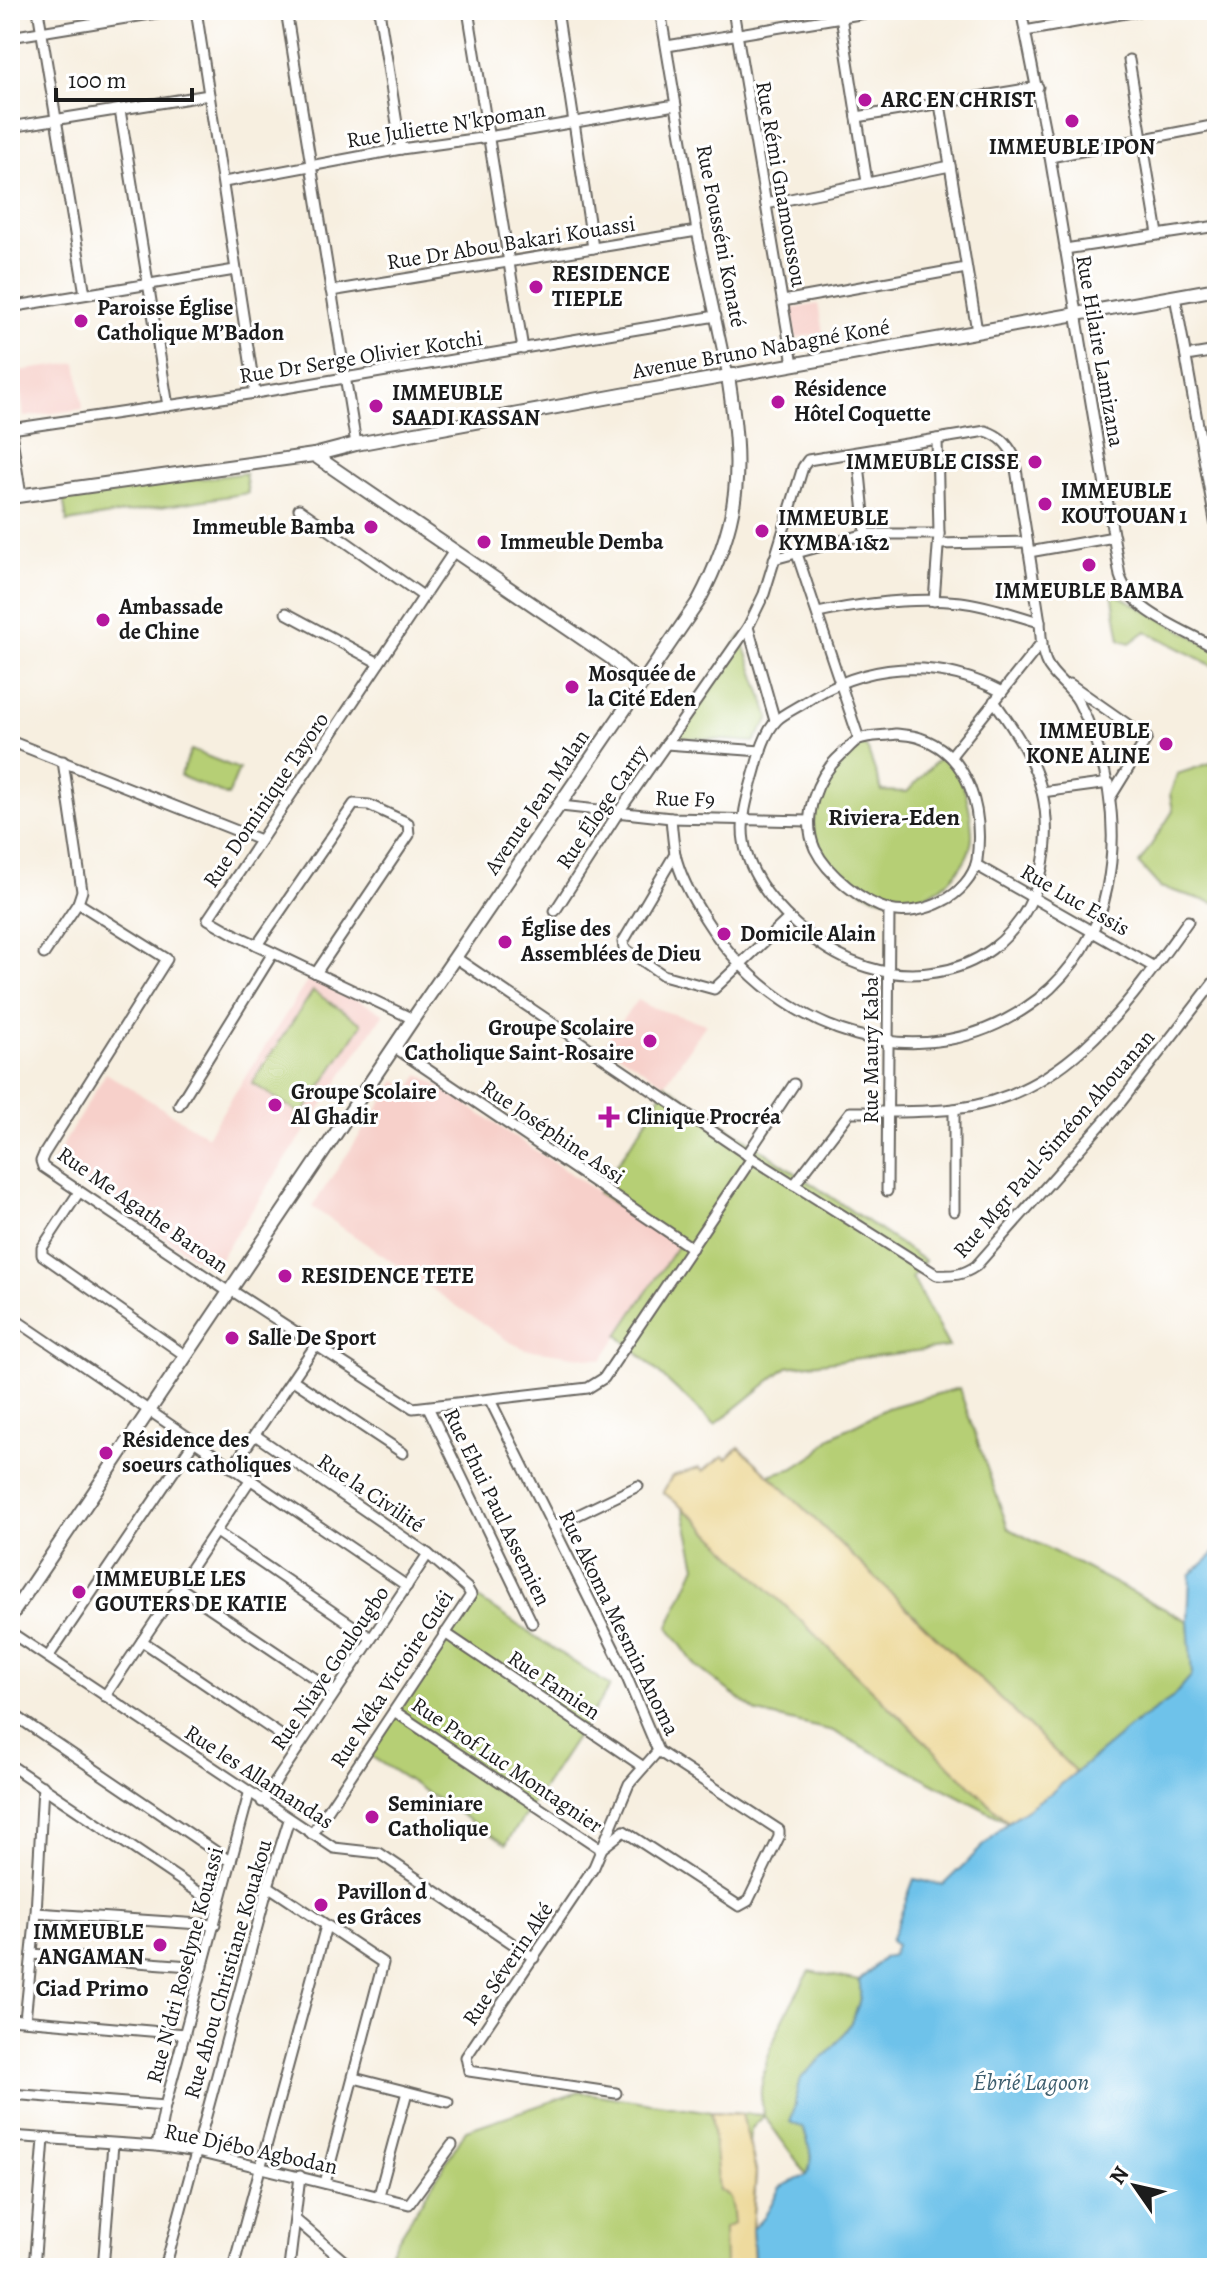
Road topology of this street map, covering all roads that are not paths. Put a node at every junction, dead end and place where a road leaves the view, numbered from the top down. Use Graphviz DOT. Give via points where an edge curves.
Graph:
graph roads {
  1 [pos="38,10"];
  2 [pos="175,10"];
  3 [pos="196,10"];
  4 [pos="286,10"];
  5 [pos="379,10"];
  6 [pos="468,10"];
  7 [pos="557,10"];
  8 [pos="660,10"];
  9 [pos="733,10"];
  10 [pos="884,10"];
  11 [pos="1021,10"];
  12 [pos="1143,10"];
  13 [pos="840,14"];
  14 [pos="1025,31"];
  15 [pos="41,32"];
  16 [pos="737,34"];
  17 [pos="10,37"];
  18 [pos="667,46"];
  19 [pos="1129,60"];
  20 [pos="1038,87"];
  21 [pos="209,95"];
  22 [pos="940,104"];
  23 [pos="675,105"];
  24 [pos="120,110"];
  25 [pos="857,117"];
  26 [pos="55,120"];
  27 [pos="574,122"];
  28 [pos="1217,125"];
  29 [pos="10,127"];
  30 [pos="488,137"];
  31 [pos="1143,138"];
  32 [pos="401,149"];
  33 [pos="1050,157"];
  34 [pos="310,166"];
  35 [pos="950,166"];
  36 [pos="224,182"];
  37 [pos="867,182"];
  38 [pos="766,204"];
  39 [pos="1217,226"];
  40 [pos="697,231"];
  41 [pos="1158,234"];
  42 [pos="593,248"];
  43 [pos="1065,249"];
  44 [pos="508,262"];
  45 [pos="966,268"];
  46 [pos="235,270"];
  47 [pos="149,285"];
  48 [pos="1217,289"];
  49 [pos="331,291"];
  50 [pos="85,294"];
  51 [pos="1175,296"];
  52 [pos="783,301"];
  53 [pos="10,307"];
  54 [pos="1075,313"];
  55 [pos="716,316"];
  56 [pos="977,331"];
  57 [pos="523,349"];
  58 [pos="1217,351"];
  59 [pos="1186,356"];
  60 [pos="793,364"];
  61 [pos="728,376"];
  62 [pos="346,377"];
  63 [pos="255,393"];
  64 [pos="168,406"];
  65 [pos="10,427"];
  66 [pos="937,439"];
  67 [pos="356,444"];
  68 [pos="858,453"];
  69 [pos="314,455"];
  70 [pos="16,496"];
  71 [pos="299,509"];
  72 [pos="1217,532"];
  73 [pos="866,534"];
  74 [pos="1114,537"];
  75 [pos="939,539"];
  76 [pos="1028,547"];
  77 [pos="454,551"];
  78 [pos="797,554"];
  79 [pos="774,559"];
  80 [pos="423,596"];
  81 [pos="934,601"];
  82 [pos="286,613"];
  83 [pos="818,613"];
  84 [pos="1040,622"];
  85 [pos="748,627"];
  86 [pos="1042,642"];
  87 [pos="1217,645"];
  88 [pos="379,663"];
  89 [pos="1056,675"];
  90 [pos="839,682"];
  91 [pos="641,685"];
  92 [pos="1002,692"];
  93 [pos="994,701"];
  94 [pos="775,721"];
  95 [pos="859,739"];
  96 [pos="10,741"];
  97 [pos="666,744"];
  98 [pos="761,751"];
  99 [pos="951,756"];
  100 [pos="63,761"];
  101 [pos="1109,783"];
  102 [pos="1042,792"];
  103 [pos="1110,798"];
  104 [pos="561,806"];
  105 [pos="618,813"];
  106 [pos="671,818"];
  107 [pos="743,819"];
  108 [pos="809,821"];
  109 [pos="260,840"];
  110 [pos="675,854"];
  111 [pos="976,865"];
  112 [pos="1034,897"];
  113 [pos="78,903"];
  114 [pos="889,910"];
  115 [pos="555,911"];
  116 [pos="788,919"];
  117 [pos="1188,921"];
  118 [pos="1094,931"];
  119 [pos="259,942"];
  120 [pos="273,953"];
  121 [pos="44,954"];
  122 [pos="456,958"];
  123 [pos="739,965"];
  124 [pos="1154,967"];
  125 [pos="318,970"];
  126 [pos="890,974"];
  127 [pos="1217,978"];
  128 [pos="413,1019"];
  129 [pos="889,1043"];
  130 [pos="394,1047"];
  131 [pos="794,1084"];
  132 [pos="179,1105"];
  133 [pos="954,1109"];
  134 [pos="890,1112"];
  135 [pos="749,1156"];
  136 [pos="794,1185"];
  137 [pos="887,1191"];
  138 [pos="79,1192"];
  139 [pos="954,1211"];
  140 [pos="692,1248"];
  141 [pos="230,1291"];
  142 [pos="10,1316"];
  143 [pos="315,1346"];
  144 [pos="186,1356"];
  145 [pos="293,1380"];
  146 [pos="490,1400"];
  147 [pos="428,1407"];
  148 [pos="149,1410"];
  149 [pos="255,1435"];
  150 [pos="193,1443"];
  151 [pos="403,1453"];
  152 [pos="232,1468"];
  153 [pos="250,1480"];
  154 [pos="638,1486"];
  155 [pos="553,1527"];
  156 [pos="216,1532"];
  157 [pos="428,1554"];
  158 [pos="407,1586"];
  159 [pos="179,1587"];
  160 [pos="10,1617"];
  161 [pos="532,1623"];
  162 [pos="10,1632"];
  163 [pos="445,1633"];
  164 [pos="371,1638"];
  165 [pos="142,1641"];
  166 [pos="48,1657"];
  167 [pos="335,1692"];
  168 [pos="105,1696"];
  169 [pos="394,1711"];
  170 [pos="10,1712"];
  171 [pos="298,1747"];
  172 [pos="658,1751"];
  173 [pos="10,1765"];
  174 [pos="642,1766"];
  175 [pos="43,1786"];
  176 [pos="249,1794"];
  177 [pos="262,1802"];
  178 [pos="289,1820"];
  179 [pos="312,1834"];
  180 [pos="601,1849"];
  181 [pos="231,1862"];
  182 [pos="268,1886"];
  183 [pos="219,1906"];
  184 [pos="36,1913"];
  185 [pos="215,1925"];
  186 [pos="326,1926"];
  187 [pos="32,1954"];
  188 [pos="534,1958"];
  189 [pos="203,1967"];
  190 [pos="10,2019"];
  191 [pos="25,2020"];
  192 [pos="185,2034"];
  193 [pos="354,2078"];
  194 [pos="407,2092"];
  195 [pos="616,2093"];
  196 [pos="10,2094"];
  197 [pos="448,2102"];
  198 [pos="165,2106"];
  199 [pos="10,2136"];
  200 [pos="44,2139"];
  201 [pos="113,2144"];
  202 [pos="452,2145"];
  203 [pos="157,2146"];
  204 [pos="197,2152"];
  205 [pos="260,2166"];
  206 [pos="300,2176"];
  207 [pos="325,2183"];
  208 [pos="379,2195"];
  209 [pos="297,2221"];
  210 [pos="34,2268"];
  211 [pos="103,2268"];
  212 [pos="165,2268"];
  213 [pos="233,2268"];
  214 [pos="289,2268"];
  215 [pos="352,2268"];
  1 -- 15 [label="street"];
  2 -- 15 [label="street"];
  3 -- 21 [label="street"];
  4 -- 34 [label="street"];
  5 -- 32 [label="street"];
  6 -- 30 [label="street"];
  7 -- 27 [label="street"];
  8 -- 18 [label="street, Rue Fousséni Konaté"];
  9 -- 16 [label="street, Rue Rémi Gnamoussou"];
  10 -- 13 [label="street"];
  11 -- 14 [label="street, Rue Hilaire Lamizana"];
  12 -- 14 [label="street"];
  13 -- 16 [label="street"];
  13 -- 25 [label="street"];
  14 -- 20 [label="street, Rue Hilaire Lamizana"];
  15 -- 17 [label="street"];
  15 -- 26 [label="street"];
  16 -- 18 [label="street"];
  16 -- 38 [label="street, Rue Rémi Gnamoussou"];
  18 -- 23 [label="street, Rue Fousséni Konaté"];
  19 -- 31 [label="street"];
  20 -- 22 [label="street"];
  20 -- 33 [label="street, Rue Hilaire Lamizana"];
  21 -- 24 [label="street"];
  21 -- 36 [label="street"];
  22 -- 25 [label="street"];
  22 -- 35 [label="street"];
  23 -- 27 [label="street, Rue Juliette N'kpoman"];
  23 -- 40 [label="street, Rue Fousséni Konaté"];
  24 -- 26 [label="street"];
  24 -- 47 [label="street"];
  25 -- 37 [label="street"];
  26 -- 29 [label="street"];
  26 -- 50 [label="street"];
  27 -- 30 [label="street, Rue Juliette N'kpoman"];
  27 -- 42 [label="street"];
  28 -- 31 [label="street"];
  30 -- 32 [label="street, Rue Juliette N'kpoman"];
  30 -- 44 [label="street"];
  31 -- 33 [label="street"];
  31 -- 41 [label="street"];
  32 -- 34 [label="street, Rue Juliette N'kpoman"];
  33 -- 43 [label="street, Rue Hilaire Lamizana"];
  34 -- 36 [label="street, Rue Juliette N'kpoman"];
  34 -- 49 [label="street"];
  35 -- 37 [label="street"];
  35 -- 45 [label="street"];
  36 -- 46 [label="street"];
  37 -- 38 [label="street"];
  38 -- 52 [label="street, Rue Rémi Gnamoussou"];
  39 -- 41 [label="street"];
  40 -- 42 [label="street, Rue Dr Abou Bakari Kouassi"];
  40 -- 55 [label="street, Rue Fousséni Konaté"];
  41 -- 43 [label="street"];
  42 -- 44 [label="street, Rue Dr Abou Bakari Kouassi"];
  43 -- 54 [label="street, Rue Hilaire Lamizana"];
  44 -- 49 [label="street, Rue Dr Abou Bakari Kouassi"];
  44 -- 57 [label="street"];
  45 -- 52 [label="street"];
  45 -- 56 [label="street"];
  46 -- 47 [label="street"];
  46 -- 63 [label="street"];
  47 -- 50 [label="street"];
  47 -- 64 [label="street"];
  48 -- 51 [label="main road, Avenue Bruno Nabagné Koné"];
  49 -- 62 [label="street"];
  50 -- 53 [label="street"];
  51 -- 54 [label="main road, Avenue Bruno Nabagné Koné"];
  51 -- 59 [label="street"];
  52 -- 60 [label="street, Rue Rémi Gnamoussou"];
  54 -- 56 [label="main road, Avenue Bruno Nabagné Koné"];
  54 -- 74 [label="street, Rue Hilaire Lamizana"];
  55 -- 57 [label="street, Rue Dr Serge Olivier Kotchi"];
  55 -- 61 [label="street, Rue Fousséni Konaté"];
  56 -- 60 [label="main road, Avenue Bruno Nabagné Koné"];
  57 -- 62 [label="street, Rue Dr Serge Olivier Kotchi"];
  58 -- 59 [label="street"];
  59 -- 72 [label="street"];
  60 -- 61 [label="main road, Avenue Bruno Nabagné Koné"];
  61 -- 67 [label="main road, Avenue Bruno Nabagné Koné"];
  61 -- 91 [label="main road, Rue Fousséni Konaté" via="737,460 729,530 698,602"];
  62 -- 63 [label="street, Rue Dr Serge Olivier Kotchi"];
  62 -- 67 [label="street"];
  63 -- 64 [label="street, Rue Dr Serge Olivier Kotchi"];
  64 -- 65 [label="street, Rue Dr Serge Olivier Kotchi"];
  65 -- 70 [label="street"];
  66 -- 68 [label="street"];
  66 -- 75 [label="street"];
  66 -- 76 [label="street" via="986,431 1007,443 1014,456"];
  67 -- 69 [label="main road, Avenue Bruno Nabagné Koné"];
  68 -- 73 [label="street"];
  68 -- 79 [label="street, Rue Éloge Carry" via="808,460"];
  69 -- 70 [label="main road"];
  69 -- 77 [label="main road"];
  71 -- 80 [label="street"];
  73 -- 75 [label="street"];
  73 -- 78 [label="street"];
  74 -- 76 [label="street"];
  74 -- 87 [label="street, Rue Hilaire Lamizana" via="1120,576 1132,597"];
  75 -- 76 [label="street"];
  75 -- 81 [label="street"];
  76 -- 84 [label="street"];
  77 -- 80 [label="street, Rue Dominique Tayoro"];
  77 -- 91 [label="main road" via="611,658"];
  78 -- 79 [label="street"];
  78 -- 83 [label="street"];
  79 -- 85 [label="street, Rue Éloge Carry"];
  80 -- 88 [label="street, Rue Dominique Tayoro"];
  81 -- 83 [label="street" via="858,604"];
  81 -- 84 [label="street" via="964,602"];
  82 -- 88 [label="street"];
  83 -- 90 [label="street"];
  84 -- 86 [label="street"];
  85 -- 94 [label="street"];
  85 -- 97 [label="street, Rue Éloge Carry"];
  86 -- 89 [label="street"];
  86 -- 92 [label="street"];
  88 -- 109 [label="street, Rue Dominique Tayoro"];
  89 -- 101 [label="street" via="1076,697"];
  89 -- 103 [label="street" via="1147,738"];
  90 -- 92 [label="street" via="894,669 924,670 954,673"];
  90 -- 94 [label="street"];
  90 -- 95 [label="street"];
  91 -- 104 [label="main road, Avenue Jean Malan"];
  92 -- 93 [label="street"];
  93 -- 99 [label="street"];
  93 -- 102 [label="street" via="1025,750"];
  94 -- 98 [label="street"];
  95 -- 99 [label="street" via="896,734 921,738"];
  95 -- 108 [label="street" via="832,763 818,785"];
  96 -- 100 [label="street"];
  97 -- 98 [label="street"];
  97 -- 105 [label="street, Rue Éloge Carry"];
  98 -- 107 [label="street"];
  99 -- 111 [label="street" via="974,796"];
  100 -- 109 [label="street"];
  100 -- 113 [label="street" via="82,891"];
  101 -- 102 [label="street"];
  101 -- 103 [label="street"];
  102 -- 112 [label="street" via="1047,846"];
  103 -- 118 [label="street" via="1107,888"];
  104 -- 105 [label="street, Rue F9"];
  104 -- 122 [label="main road, Avenue Jean Malan"];
  105 -- 106 [label="street, Rue F9"];
  105 -- 115 [label="street, Rue Éloge Carry"];
  106 -- 107 [label="street, Rue F9"];
  106 -- 110 [label="street"];
  107 -- 108 [label="street, Rue F9"];
  107 -- 116 [label="street" via="748,856"];
  108 -- 114 [label="street" via="815,848 834,875"];
  109 -- 119 [label="street, Rue Dominique Tayoro" via="208,919"];
  110 -- 123 [label="street" via="699,909"];
  110 -- 123 [label="street" via="624,948 663,975 709,989"];
  111 -- 112 [label="street, Rue Luc Essis"];
  111 -- 114 [label="street" via="962,887 941,902 917,910"];
  112 -- 118 [label="street, Rue Luc Essis"];
  112 -- 126 [label="street" via="1012,932 981,956 949,970"];
  113 -- 121 [label="street"];
  113 -- 138 [label="street, Rue Me Agathe Baroan" via="167,959 41,1161"];
  114 -- 126 [label="street, Rue Maury Kaba"];
  116 -- 123 [label="street"];
  116 -- 126 [label="street" via="834,954"];
  117 -- 124 [label="street"];
  118 -- 124 [label="street, Rue Luc Essis"];
  118 -- 129 [label="street" via="1069,968 1026,1008 974,1033 943,1041"];
  119 -- 120 [label="street, Rue Dominique Tayoro"];
  119 -- 125 [label="street" via="354,804 369,805 408,823 409,835"];
  120 -- 125 [label="street, Rue Dominique Tayoro"];
  120 -- 132 [label="street"];
  122 -- 128 [label="main road, Avenue Jean Malan"];
  122 -- 135 [label="street, Rue Mgr Paul-Siméon Ahouanan"];
  123 -- 129 [label="street" via="794,1009 835,1028"];
  124 -- 133 [label="street" via="1111,1023 1063,1066 1004,1096"];
  125 -- 128 [label="street, Rue Dominique Tayoro"];
  126 -- 129 [label="street, Rue Maury Kaba"];
  127 -- 136 [label="street, Rue Mgr Paul-Siméon Ahouanan" via="1121,1102 964,1274 937,1275"];
  128 -- 130 [label="main road, Avenue Jean Malan"];
  129 -- 134 [label="street, Rue Maury Kaba"];
  130 -- 140 [label="street, Rue Joséphine Assi"];
  130 -- 141 [label="main road, Avenue Jean Malan"];
  131 -- 135 [label="street"];
  133 -- 134 [label="street"];
  133 -- 139 [label="street"];
  134 -- 136 [label="street" via="850,1112"];
  134 -- 137 [label="street, Rue Maury Kaba"];
  135 -- 136 [label="street, Rue Mgr Paul-Siméon Ahouanan"];
  135 -- 140 [label="street"];
  138 -- 141 [label="street, Rue Me Agathe Baroan"];
  138 -- 144 [label="street" via="42,1255"];
  140 -- 146 [label="street" via="604,1378 588,1388"];
  141 -- 143 [label="street, Rue Me Agathe Baroan"];
  141 -- 144 [label="main road, Avenue Jean Malan"];
  142 -- 148 [label="street"];
  143 -- 145 [label="street"];
  143 -- 147 [label="street, Rue Me Agathe Baroan" via="413,1408"];
  144 -- 148 [label="main road, Avenue Jean Malan"];
  145 -- 149 [label="street"];
  145 -- 151 [label="street"];
  146 -- 147 [label="street"];
  146 -- 155 [label="street, Rue Akoma Mesmin Anoma"];
  147 -- 161 [label="street, Rue Ehui Paul Assemien"];
  148 -- 150 [label="street"];
  148 -- 160 [label="main road, Avenue Jean Malan"];
  149 -- 152 [label="street"];
  149 -- 157 [label="street, Rue la Civilité"];
  150 -- 152 [label="street"];
  150 -- 166 [label="street"];
  152 -- 153 [label="street"];
  153 -- 156 [label="street"];
  153 -- 158 [label="street"];
  154 -- 155 [label="street"];
  155 -- 172 [label="street, Rue Akoma Mesmin Anoma"];
  156 -- 159 [label="street"];
  156 -- 164 [label="street"];
  157 -- 158 [label="street, Rue Niaye Goulougbo"];
  157 -- 163 [label="street, Rue Néka Victoire Guéi" via="471,1595"];
  158 -- 164 [label="street, Rue Niaye Goulougbo"];
  159 -- 165 [label="street"];
  159 -- 167 [label="street"];
  162 -- 166 [label="street, Rue les Allamandas"];
  163 -- 169 [label="street, Rue Néka Victoire Guéi"];
  163 -- 174 [label="street, Rue Famien"];
  164 -- 167 [label="street, Rue Niaye Goulougbo"];
  165 -- 168 [label="street"];
  165 -- 171 [label="street"];
  166 -- 168 [label="street, Rue les Allamandas"];
  167 -- 171 [label="street, Rue Niaye Goulougbo"];
  168 -- 176 [label="street, Rue les Allamandas"];
  169 -- 179 [label="street, Rue Néka Victoire Guéi"];
  169 -- 180 [label="street, Rue Prof Luc Montagnier"];
  170 -- 181 [label="street"];
  171 -- 177 [label="street, Rue Niaye Goulougbo"];
  172 -- 174 [label="street, Rue Séverin Aké"];
  172 -- 180 [label="street, Rue Akoma Mesmin Anoma" via="779,1830 748,1901 733,1904 624,1831"];
  173 -- 175 [label="street"];
  174 -- 180 [label="street, Rue Séverin Aké"];
  175 -- 183 [label="street"];
  175 -- 184 [label="street"];
  176 -- 177 [label="street, Rue les Allamandas"];
  176 -- 181 [label="street, Rue N'dri Roselyne Kouassi"];
  177 -- 178 [label="street, Rue les Allamandas"];
  178 -- 179 [label="street, Rue les Allamandas"];
  178 -- 182 [label="street, Rue Ahou Christiane Kouakou"];
  179 -- 188 [label="street, Rue les Allamandas" via="334,1848 379,1853"];
  180 -- 188 [label="street, Rue Séverin Aké"];
  181 -- 183 [label="street, Rue N'dri Roselyne Kouassi"];
  182 -- 186 [label="street"];
  182 -- 204 [label="street, Rue Ahou Christiane Kouakou"];
  183 -- 185 [label="street, Rue N'dri Roselyne Kouassi"];
  184 -- 185 [label="street"];
  184 -- 187 [label="street"];
  185 -- 189 [label="street, Rue N'dri Roselyne Kouassi"];
  186 -- 193 [label="street" via="383,1963"];
  186 -- 205 [label="street"];
  187 -- 189 [label="street"];
  187 -- 191 [label="street"];
  188 -- 195 [label="street, Rue Séverin Aké" via="466,2057 469,2071"];
  189 -- 192 [label="street, Rue N'dri Roselyne Kouassi"];
  190 -- 191 [label="street"];
  191 -- 192 [label="street"];
  192 -- 198 [label="street, Rue N'dri Roselyne Kouassi"];
  193 -- 194 [label="street"];
  193 -- 207 [label="street"];
  194 -- 197 [label="street"];
  194 -- 208 [label="street"];
  196 -- 198 [label="street"];
  198 -- 203 [label="street, Rue N'dri Roselyne Kouassi"];
  199 -- 200 [label="street, Rue Djébo Agbodan"];
  200 -- 201 [label="street, Rue Djébo Agbodan"];
  200 -- 210 [label="street"];
  201 -- 203 [label="street, Rue Djébo Agbodan"];
  201 -- 211 [label="street"];
  202 -- 208 [label="street, Rue Djébo Agbodan" via="409,2204"];
  203 -- 204 [label="street, Rue Djébo Agbodan"];
  204 -- 205 [label="street, Rue Djébo Agbodan"];
  204 -- 212 [label="street, Rue Ahou Christiane Kouakou"];
  205 -- 206 [label="street, Rue Djébo Agbodan"];
  205 -- 213 [label="street"];
  206 -- 207 [label="street, Rue Djébo Agbodan"];
  206 -- 209 [label="street"];
  207 -- 208 [label="street, Rue Djébo Agbodan"];
  209 -- 214 [label="street"];
  209 -- 215 [label="street"];
}
